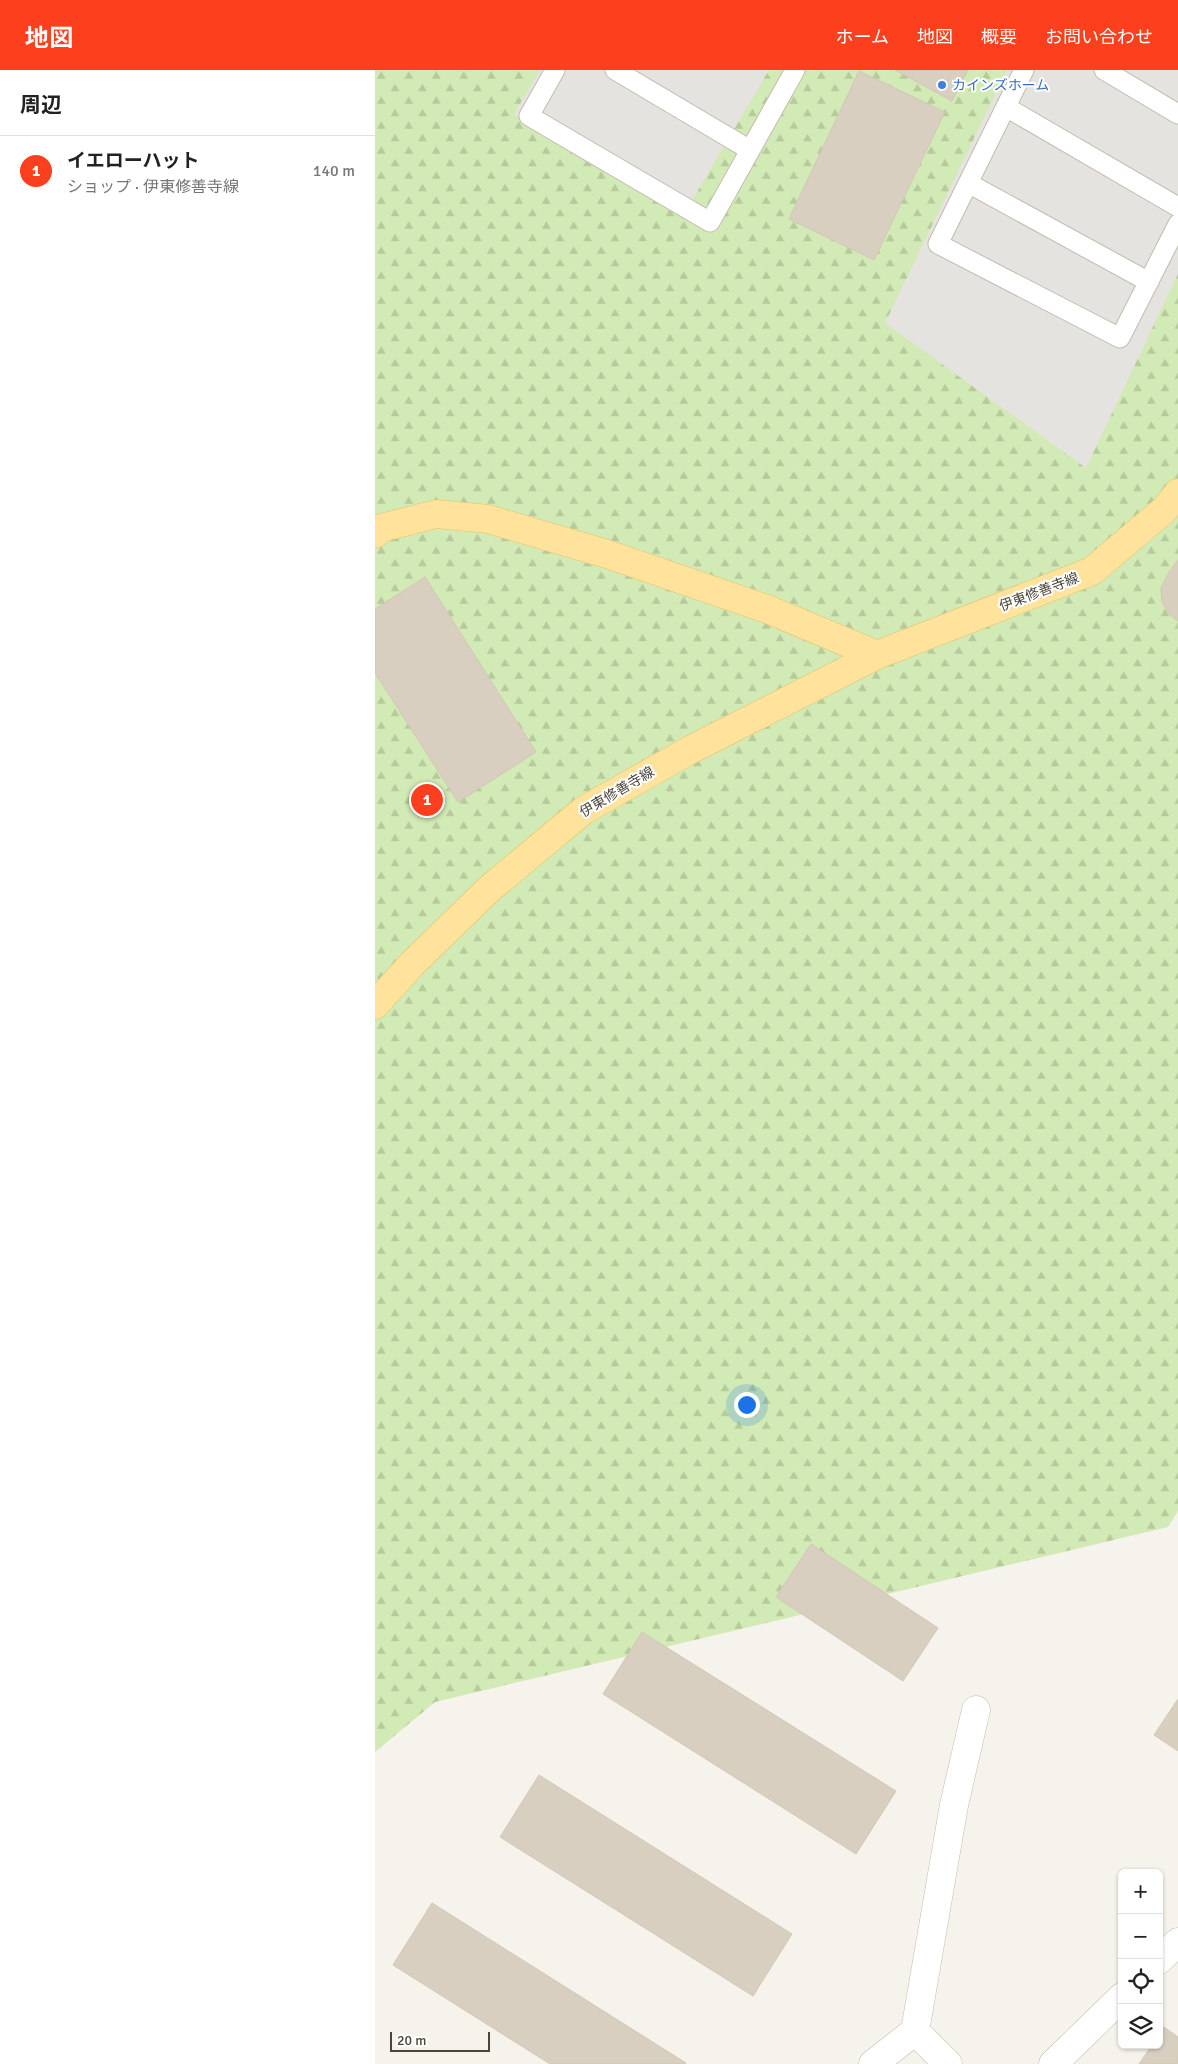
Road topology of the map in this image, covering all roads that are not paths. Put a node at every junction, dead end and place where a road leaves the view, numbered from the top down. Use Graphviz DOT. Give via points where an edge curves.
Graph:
graph roads {
  1 [pos="555,70"];
  2 [pos="615,70"];
  3 [pos="1024,70"];
  4 [pos="1104,70"];
  5 [pos="789,72"];
  6 [pos="1006,107"];
  7 [pos="1178,114"];
  8 [pos="750,150"];
  9 [pos="968,183"];
  10 [pos="1178,207"];
  11 [pos="1178,224"];
  12 [pos="1149,282"];
  13 [pos="1178,493"];
  14 [pos="375,534"];
  15 [pos="877,655"];
  16 [pos="375,1005"];
  17 [pos="976,1710"];
  18 [pos="1178,1942"];
  19 [pos="1160,1959"];
  20 [pos="1118,2001"];
  21 [pos="915,2031"];
  22 [pos="873,2064"];
  23 [pos="948,2064"];
  24 [pos="1053,2064"];
  1 -- 8 [label="lane" via="529,116 710,222"];
  2 -- 8 [label="lane"];
  3 -- 6 [label="lane"];
  4 -- 7 [label="lane"];
  5 -- 8 [label="lane"];
  6 -- 9 [label="lane"];
  6 -- 10 [label="lane"];
  9 -- 12 [label="lane"];
  9 -- 12 [label="lane" via="938,244 1120,338"];
  11 -- 12 [label="lane"];
  13 -- 15 [label="main road, 伊東修善寺線" via="1164,510 1092,571"];
  14 -- 15 [label="main road" via="381,528 435,514 488,519 607,554 767,609"];
  15 -- 16 [label="main road, 伊東修善寺線" via="690,750 584,810 489,889"];
  17 -- 21 [label="street" via="954,1805"];
  18 -- 19 [label="street"];
  20 -- 24 [label="street"];
  21 -- 22 [label="street"];
  21 -- 23 [label="street"];
}
